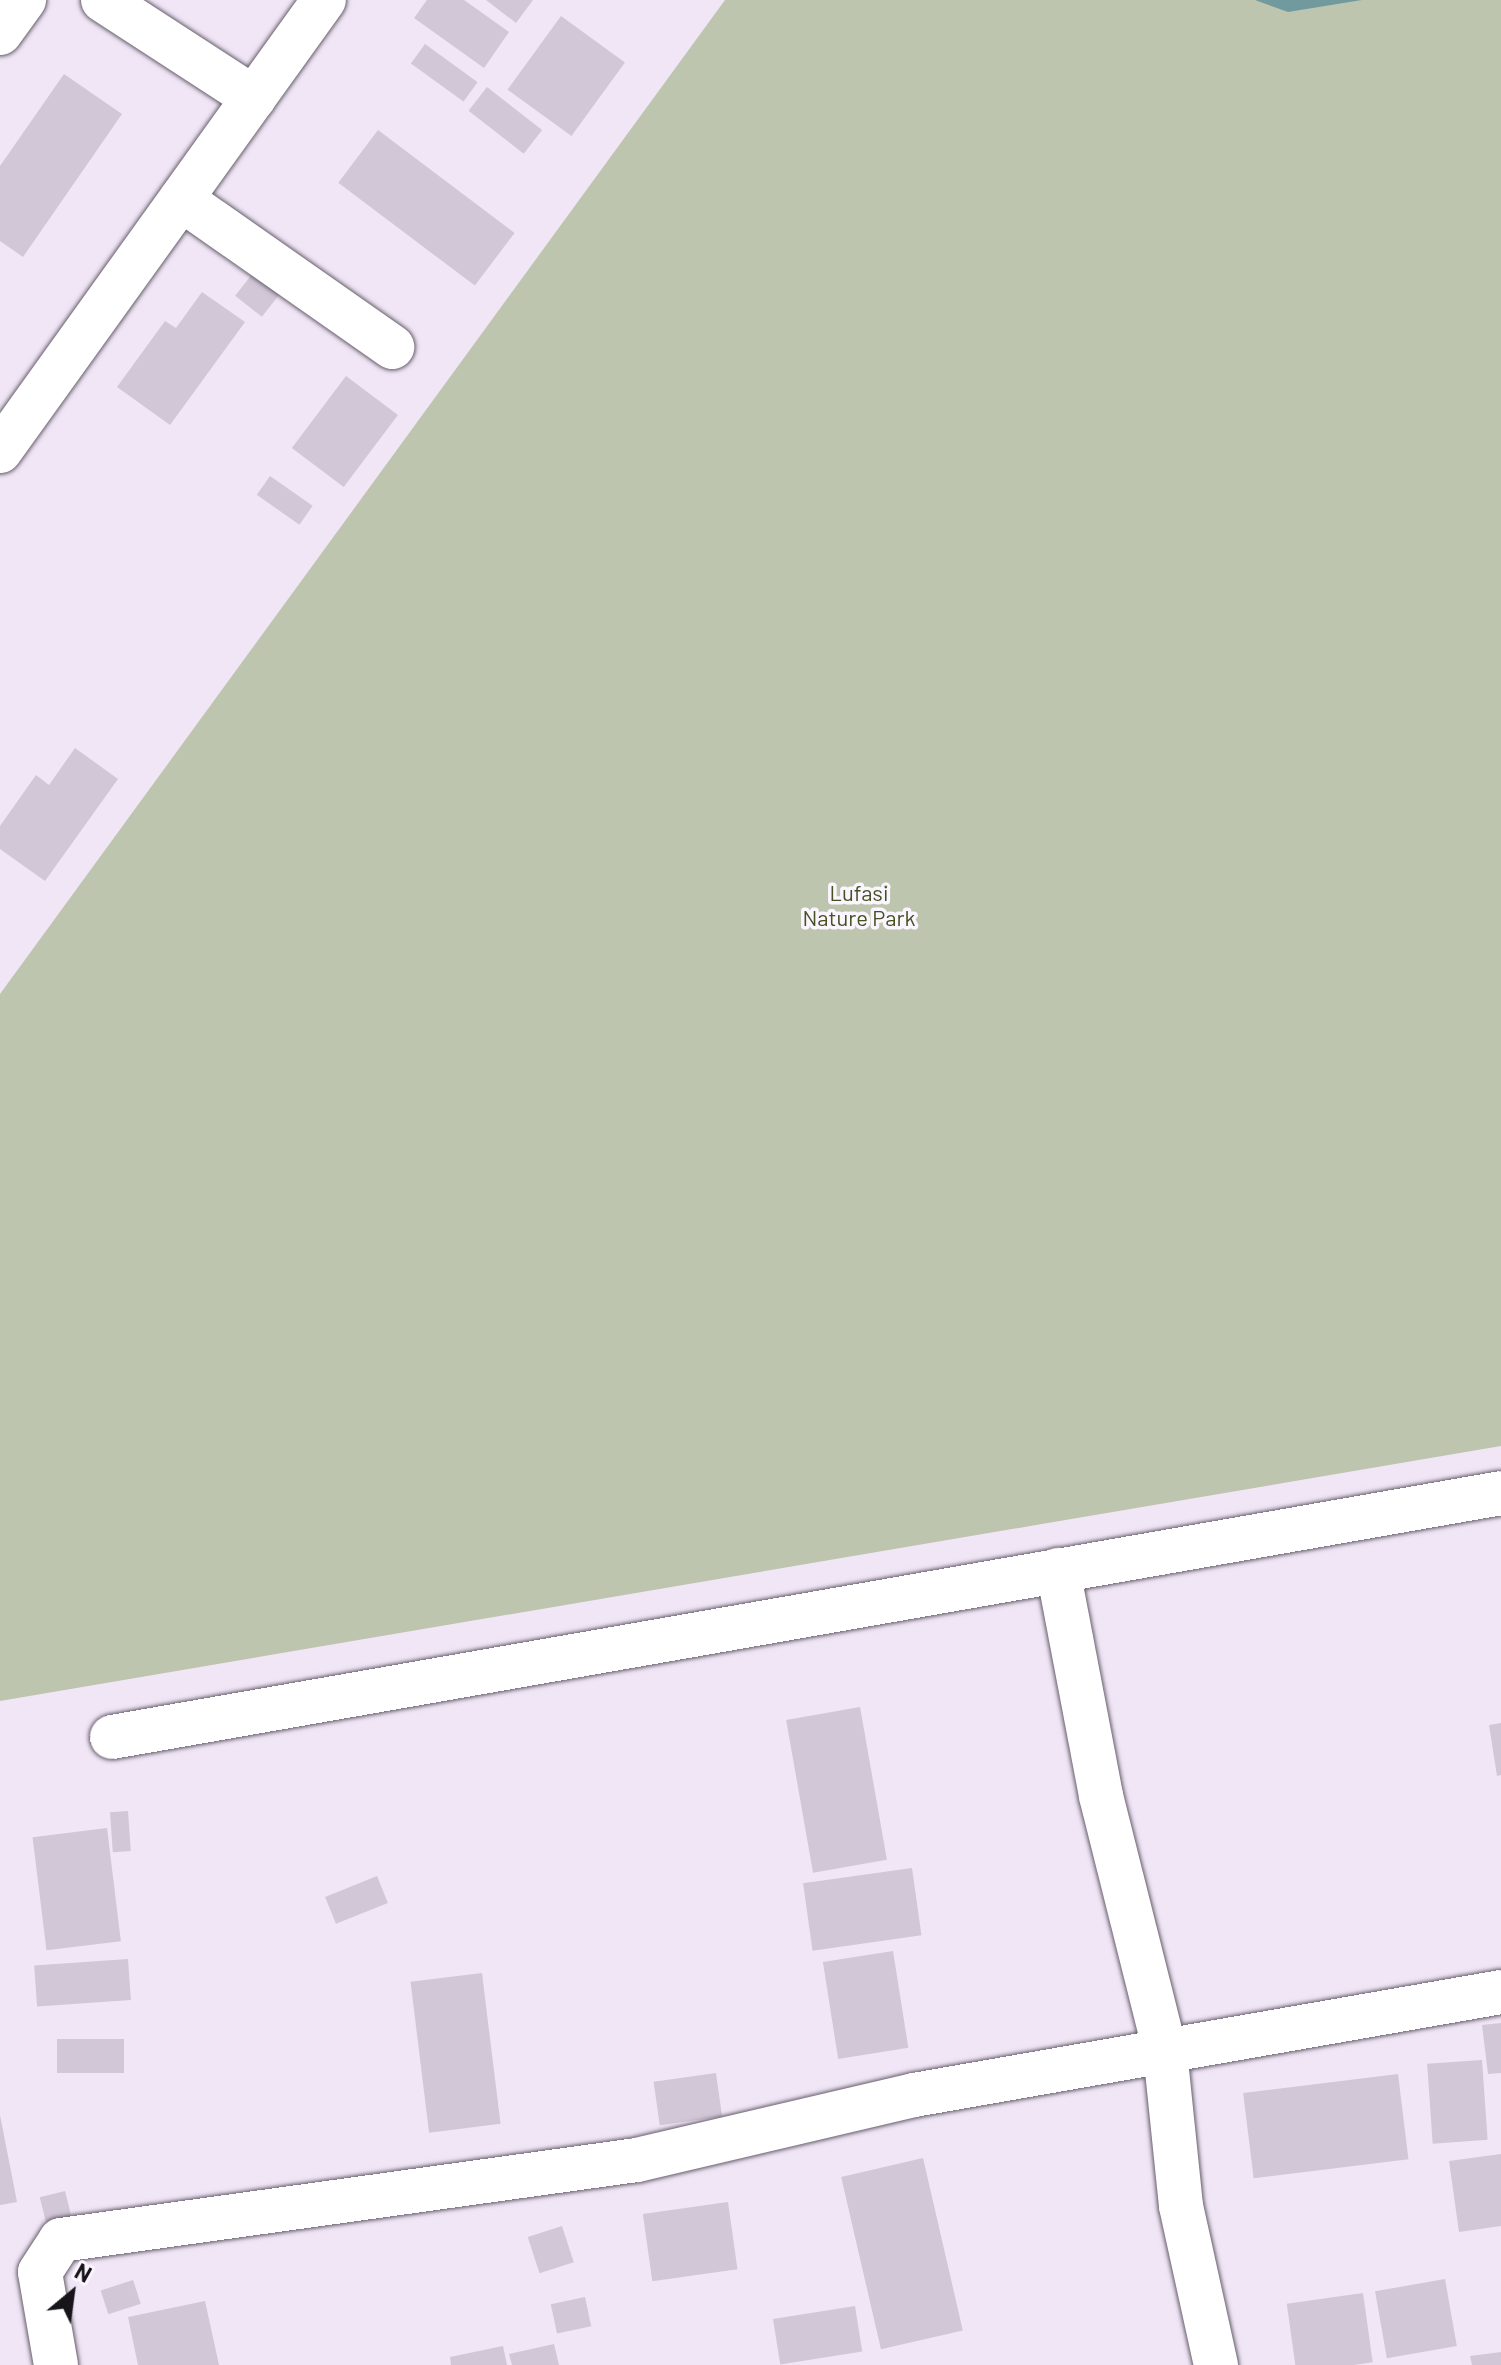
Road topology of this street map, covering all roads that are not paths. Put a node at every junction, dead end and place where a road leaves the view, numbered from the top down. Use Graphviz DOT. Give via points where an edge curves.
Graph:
graph roads {
  1 [pos="24,0"];
  2 [pos="103,0"];
  3 [pos="324,0"];
  4 [pos="0,33"];
  5 [pos="254,98"];
  6 [pos="181,199"];
  7 [pos="392,347"];
  8 [pos="0,451"];
  9 [pos="1501,1493"];
  10 [pos="1058,1570"];
  11 [pos="112,1737"];
  12 [pos="1501,1992"];
  13 [pos="1165,2051"];
  14 [pos="56,2365"];
  15 [pos="1216,2365"];
  1 -- 4 [label="street"];
  2 -- 5 [label="street"];
  3 -- 5 [label="street"];
  5 -- 6 [label="street"];
  6 -- 7 [label="street"];
  6 -- 8 [label="street"];
  9 -- 10 [label="street"];
  10 -- 11 [label="street"];
  10 -- 13 [label="street" via="1101,1796"];
  12 -- 13 [label="street"];
  13 -- 14 [label="street" via="914,2095 637,2160 61,2240 40,2272"];
  13 -- 15 [label="street" via="1181,2206"];
}
